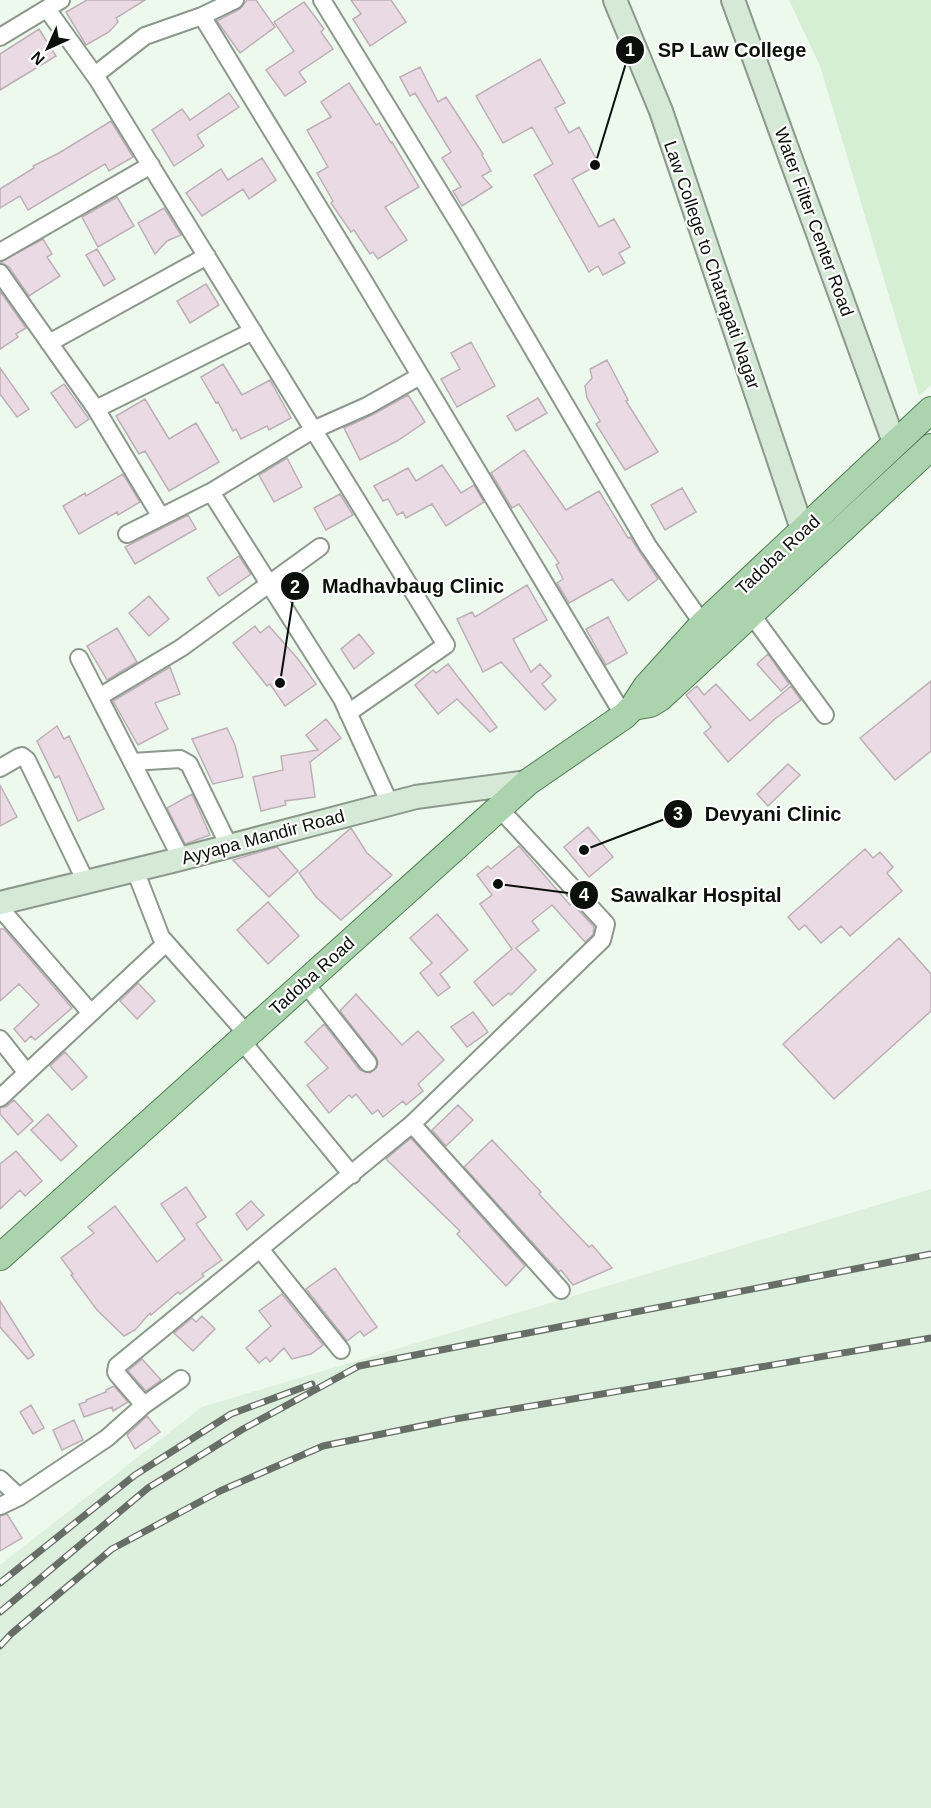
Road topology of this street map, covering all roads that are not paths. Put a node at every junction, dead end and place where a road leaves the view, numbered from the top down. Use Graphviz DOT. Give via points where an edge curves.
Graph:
graph roads {
  1 [pos="235,0"];
  2 [pos="322,0"];
  3 [pos="615,0"];
  4 [pos="733,0"];
  5 [pos="54,4"];
  6 [pos="202,16"];
  7 [pos="0,37"];
  8 [pos="95,75"];
  9 [pos="151,165"];
  10 [pos="0,252"];
  11 [pos="207,256"];
  12 [pos="0,273"];
  13 [pos="253,331"];
  14 [pos="49,343"];
  15 [pos="420,376"];
  16 [pos="96,409"];
  17 [pos="931,410"];
  18 [pos="313,430"];
  19 [pos="895,445"];
  20 [pos="931,447"];
  21 [pos="211,492"];
  22 [pos="161,517"];
  23 [pos="803,532"];
  24 [pos="127,534"];
  25 [pos="320,547"];
  26 [pos="270,585"];
  27 [pos="751,614"];
  28 [pos="704,624"];
  29 [pos="79,658"];
  30 [pos="99,697"];
  31 [pos="629,711"];
  32 [pos="348,713"];
  33 [pos="825,715"];
  34 [pos="132,762"];
  35 [pos="0,768"];
  36 [pos="528,782"];
  37 [pos="390,804"];
  38 [pos="499,808"];
  39 [pos="229,846"];
  40 [pos="181,858"];
  41 [pos="135,870"];
  42 [pos="86,882"];
  43 [pos="0,903"];
  44 [pos="0,908"];
  45 [pos="166,943"];
  46 [pos="305,983"];
  47 [pos="91,1013"];
  48 [pos="244,1037"];
  49 [pos="0,1039"];
  50 [pos="368,1063"];
  51 [pos="27,1073"];
  52 [pos="0,1098"];
  53 [pos="412,1124"];
  54 [pos="352,1175"];
  55 [pos="260,1249"];
  56 [pos="0,1257"];
  57 [pos="561,1290"];
  58 [pos="340,1350"];
  59 [pos="181,1379"];
  60 [pos="144,1405"];
  61 [pos="0,1479"];
  62 [pos="19,1497"];
  63 [pos="0,1506"];
  1 -- 6 [label="street"];
  2 -- 28 [label="street" via="466,235 648,546"];
  3 -- 23 [label="street, Law College to Chatrapati Nagar" via="661,111"];
  4 -- 19 [label="street, Water Filter Center Road"];
  5 -- 7 [label="street"];
  5 -- 8 [label="street"];
  6 -- 8 [label="street" via="145,36"];
  6 -- 15 [label="street"];
  8 -- 9 [label="street"];
  9 -- 10 [label="street"];
  9 -- 11 [label="street"];
  11 -- 13 [label="street"];
  11 -- 14 [label="street"];
  12 -- 14 [label="street"];
  13 -- 16 [label="street"];
  13 -- 18 [label="street"];
  14 -- 16 [label="street"];
  15 -- 18 [label="street"];
  15 -- 31 [label="street"];
  16 -- 22 [label="street"];
  17 -- 19 [label="main road, Tadoba Road"];
  18 -- 21 [label="street"];
  18 -- 32 [label="street" via="446,645"];
  19 -- 23 [label="main road, Tadoba Road"];
  20 -- 27 [label="main road, Tadoba Road"];
  21 -- 22 [label="street"];
  21 -- 26 [label="street"];
  22 -- 24 [label="street"];
  23 -- 28 [label="main road, Tadoba Road"];
  25 -- 26 [label="street"];
  26 -- 30 [label="street" via="181,648"];
  26 -- 32 [label="street"];
  27 -- 31 [label="main road, Tadoba Road" via="660,698"];
  27 -- 33 [label="street"];
  28 -- 31 [label="main road, Tadoba Road"];
  29 -- 30 [label="street"];
  30 -- 34 [label="street"];
  31 -- 36 [label="main road, Tadoba Road"];
  32 -- 37 [label="street"];
  34 -- 39 [label="street" via="180,759 189,764"];
  34 -- 40 [label="street"];
  35 -- 42 [label="street" via="22,756 27,760"];
  36 -- 37 [label="street, Ayyapa Mandir Road"];
  36 -- 38 [label="main road, Tadoba Road"];
  37 -- 39 [label="street, Ayyapa Mandir Road"];
  38 -- 46 [label="main road, Tadoba Road"];
  38 -- 53 [label="street" via="606,924 604,936"];
  39 -- 40 [label="street, Ayyapa Mandir Road"];
  40 -- 41 [label="street, Ayyapa Mandir Road"];
  41 -- 42 [label="street, Ayyapa Mandir Road"];
  41 -- 45 [label="street"];
  42 -- 43 [label="street, Ayyapa Mandir Road"];
  44 -- 47 [label="street"];
  45 -- 47 [label="street"];
  45 -- 48 [label="street"];
  46 -- 48 [label="main road, Tadoba Road"];
  46 -- 50 [label="street"];
  47 -- 51 [label="street"];
  48 -- 54 [label="street"];
  48 -- 56 [label="main road, Tadoba Road"];
  49 -- 51 [label="street"];
  51 -- 52 [label="street"];
  53 -- 54 [label="street"];
  53 -- 57 [label="street"];
  54 -- 55 [label="street"];
  55 -- 58 [label="street"];
  55 -- 60 [label="street" via="117,1366 118,1375"];
  59 -- 60 [label="street"];
  60 -- 62 [label="street" via="107,1438"];
  61 -- 62 [label="street"];
  62 -- 63 [label="street"];
}
